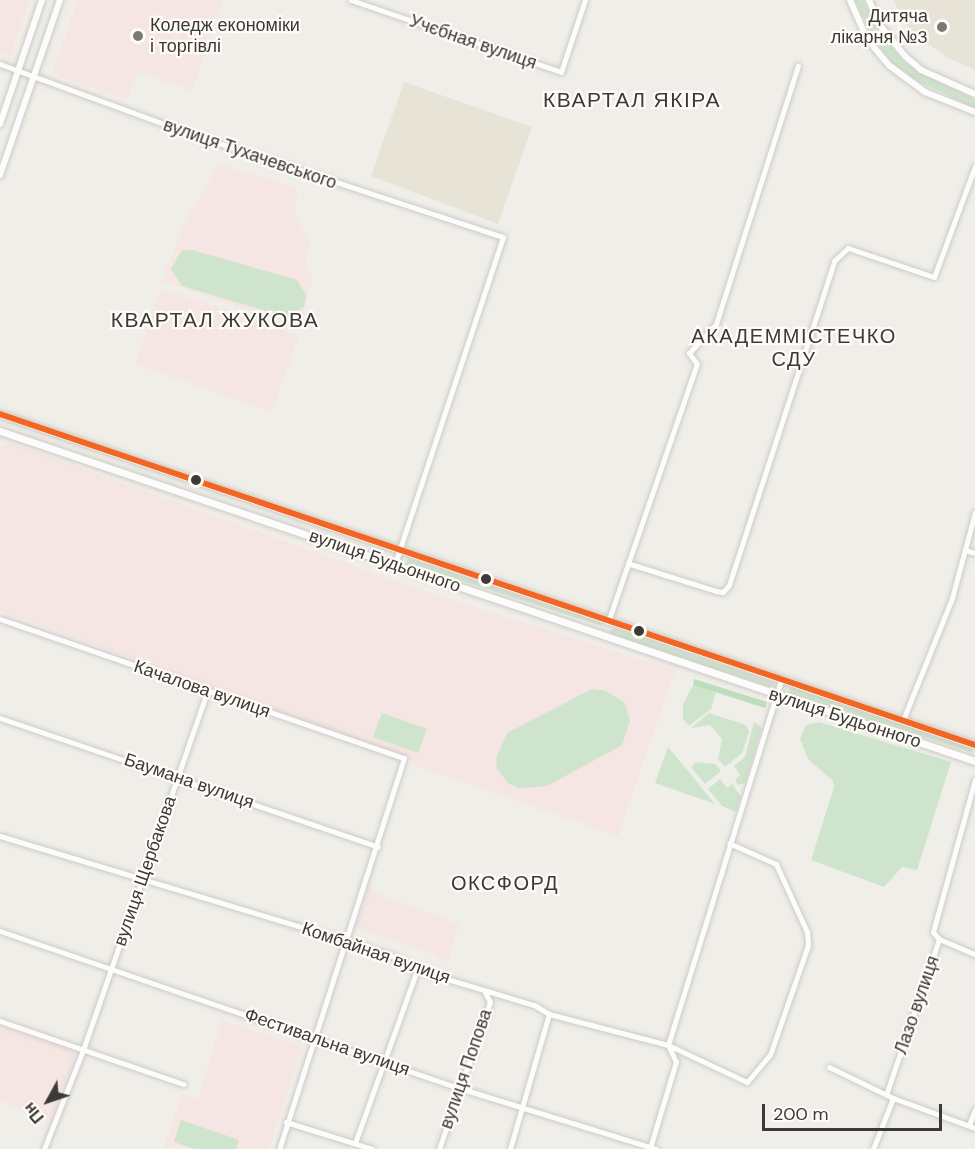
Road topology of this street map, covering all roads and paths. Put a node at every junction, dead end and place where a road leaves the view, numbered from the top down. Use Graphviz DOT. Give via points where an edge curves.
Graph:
graph roads {
  1 [pos="42,0"];
  2 [pos="60,0"];
  3 [pos="351,0"];
  4 [pos="585,0"];
  5 [pos="850,0"];
  6 [pos="869,0"];
  7 [pos="0,64"];
  8 [pos="798,66"];
  9 [pos="18,70"];
  10 [pos="33,78"];
  11 [pos="975,94"];
  12 [pos="975,112"];
  13 [pos="0,124"];
  14 [pos="975,166"];
  15 [pos="0,175"];
  16 [pos="0,414"];
  17 [pos="0,431"];
  18 [pos="975,512"];
  19 [pos="965,549"];
  20 [pos="399,551"];
  21 [pos="975,553"];
  22 [pos="395,564"];
  23 [pos="630,564"];
  24 [pos="0,619"];
  25 [pos="608,622"];
  26 [pos="603,637"];
  27 [pos="781,680"];
  28 [pos="207,692"];
  29 [pos="776,694"];
  30 [pos="0,718"];
  31 [pos="903,720"];
  32 [pos="975,745"];
  33 [pos="975,761"];
  34 [pos="178,776"];
  35 [pos="975,780"];
  36 [pos="0,836"];
  37 [pos="729,843"];
  38 [pos="378,846"];
  39 [pos="143,879"];
  40 [pos="0,931"];
  41 [pos="939,939"];
  42 [pos="345,940"];
  43 [pos="975,954"];
  44 [pos="111,968"];
  45 [pos="417,970"];
  46 [pos="484,989"];
  47 [pos="549,1014"];
  48 [pos="0,1021"];
  49 [pos="313,1038"];
  50 [pos="668,1045"];
  51 [pos="83,1050"];
  52 [pos="386,1062"];
  53 [pos="829,1067"];
  54 [pos="183,1084"];
  55 [pos="459,1088"];
  56 [pos="887,1092"];
  57 [pos="893,1098"];
  58 [pos="523,1106"];
  59 [pos="975,1109"];
  60 [pos="286,1122"];
  61 [pos="972,1126"];
  62 [pos="355,1143"];
  63 [pos="652,1148"];
  64 [pos="44,1149"];
  65 [pos="279,1149"];
  66 [pos="372,1149"];
  67 [pos="439,1149"];
  68 [pos="510,1149"];
  69 [pos="873,1149"];
  1 -- 9 [label="street"];
  2 -- 10 [label="street"];
  3 -- 4 [label="street, Учєбная вулиця" via="561,72"];
  5 -- 12 [label="street" via="867,39 890,66 925,92"];
  6 -- 11 [label="street" via="879,24 904,56 921,69"];
  7 -- 9 [label="street, вулиця Тухачевського"];
  8 -- 23 [label="street" via="716,324 688,353 697,364"];
  9 -- 10 [label="street, вулиця Тухачевського"];
  9 -- 13 [label="street"];
  10 -- 15 [label="street"];
  10 -- 20 [label="street, вулиця Тухачевського" via="503,237"];
  14 -- 23 [label="street" via="934,277 848,248 834,261 729,585 723,592"];
  16 -- 20 [label="main road, вулиця Будьонного"];
  17 -- 22 [label="main road, вулиця Будьонного"];
  18 -- 19 [label="street"];
  19 -- 21 [label="street"];
  19 -- 31 [label="street" via="951,598"];
  20 -- 22 [label="street"];
  20 -- 25 [label="main road, вулиця Будьонного"];
  22 -- 26 [label="main road, вулиця Будьонного"];
  23 -- 25 [label="street"];
  24 -- 28 [label="street, Качалова вулиця"];
  25 -- 26 [label="main road"];
  25 -- 27 [label="main road, вулиця Будьонного"];
  26 -- 29 [label="main road, вулиця Будьонного"];
  27 -- 29 [label="street"];
  27 -- 31 [label="main road, вулиця Будьонного"];
  28 -- 34 [label="street, вулиця Щербакова"];
  28 -- 38 [label="street, Качалова вулиця" via="404,758"];
  29 -- 33 [label="main road, вулиця Будьонного"];
  29 -- 37 [label="street"];
  30 -- 34 [label="street, Баумана вулиця"];
  31 -- 32 [label="main road, вулиця Будьонного"];
  34 -- 38 [label="street, Баумана вулиця"];
  34 -- 39 [label="street, вулиця Щербакова"];
  35 -- 41 [label="street, Лазо вулиця" via="933,932"];
  36 -- 39 [label="street, Комбайная вулиця"];
  37 -- 50 [label="street"];
  37 -- 50 [label="street, Комбайная вулиця" via="776,864 807,932 808,945 770,1055 747,1082"];
  38 -- 42 [label="street"];
  39 -- 42 [label="street, Комбайная вулиця"];
  39 -- 44 [label="street, вулиця Щербакова"];
  40 -- 44 [label="street, Фестивальна вулиця"];
  41 -- 43 [label="street"];
  41 -- 56 [label="street, Лазо вулиця"];
  42 -- 45 [label="street, Комбайная вулиця" via="400,959"];
  42 -- 49 [label="street"];
  44 -- 49 [label="street, Фестивальна вулиця"];
  44 -- 51 [label="street, вулиця Щербакова"];
  45 -- 46 [label="street, Комбайная вулиця"];
  45 -- 52 [label="street"];
  46 -- 47 [label="street, Комбайная вулиця"];
  46 -- 55 [label="street, вулиця Попова" via="490,1002"];
  47 -- 50 [label="street, Комбайная вулиця"];
  47 -- 58 [label="street"];
  48 -- 51 [label="street"];
  49 -- 52 [label="street, Фестивальна вулиця"];
  49 -- 60 [label="street"];
  50 -- 63 [label="street" via="676,1062"];
  51 -- 54 [label="street"];
  51 -- 64 [label="street, вулиця Щербакова"];
  52 -- 55 [label="street, Фестивальна вулиця"];
  52 -- 62 [label="street"];
  53 -- 56 [label="street"];
  55 -- 58 [label="street, Фестивальна вулиця"];
  55 -- 67 [label="street, вулиця Попова"];
  56 -- 57 [label="street"];
  57 -- 61 [label="street"];
  57 -- 69 [label="street"];
  58 -- 63 [label="street, Фестивальна вулиця"];
  58 -- 68 [label="street"];
  59 -- 61 [label="street"];
  60 -- 62 [label="street"];
  60 -- 65 [label="street"];
  62 -- 66 [label="street"];
}
